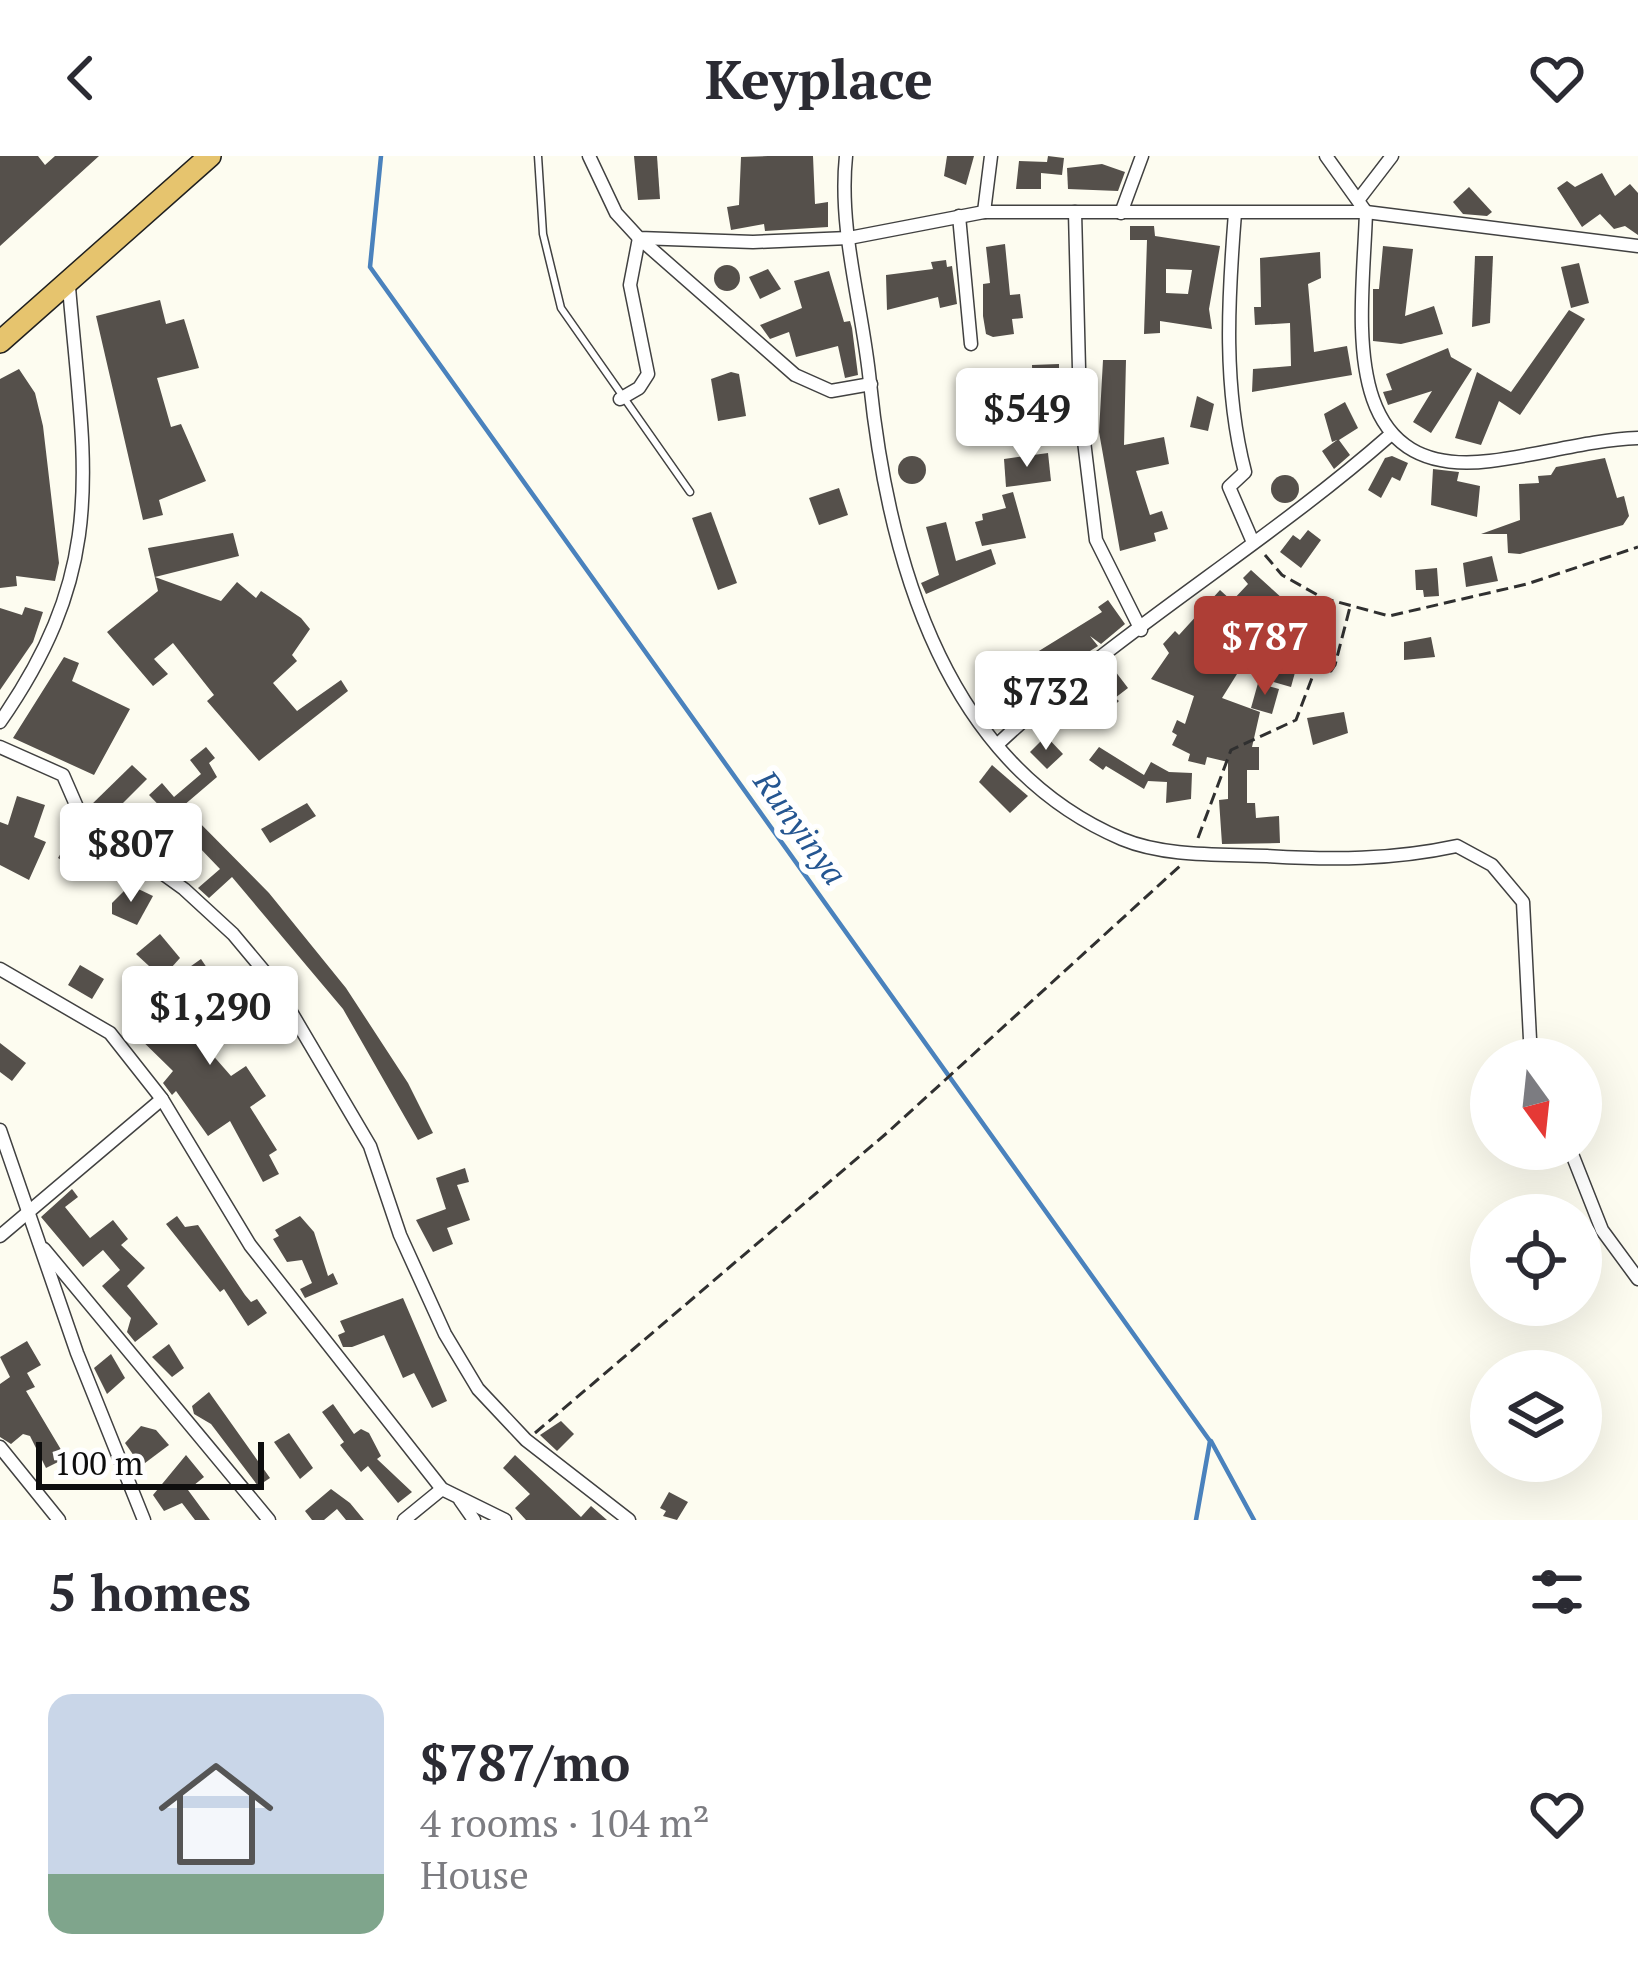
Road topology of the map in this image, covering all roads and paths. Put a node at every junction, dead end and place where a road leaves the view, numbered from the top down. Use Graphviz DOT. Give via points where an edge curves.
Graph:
graph roads {
  1 [pos="210,156"];
  2 [pos="538,156"];
  3 [pos="590,156"];
  4 [pos="846,156"];
  5 [pos="991,156"];
  6 [pos="1142,156"];
  7 [pos="1326,156"];
  8 [pos="1392,156"];
  9 [pos="1363,205"];
  10 [pos="984,212"];
  11 [pos="1075,212"];
  12 [pos="1121,213"];
  13 [pos="1235,213"];
  14 [pos="959,216"];
  15 [pos="639,238"];
  16 [pos="849,238"];
  17 [pos="1638,246"];
  18 [pos="68,287"];
  19 [pos="0,342"];
  20 [pos="971,344"];
  21 [pos="871,384"];
  22 [pos="620,399"];
  23 [pos="1389,436"];
  24 [pos="1638,437"];
  25 [pos="690,492"];
  26 [pos="1252,540"];
  27 [pos="1638,547"];
  28 [pos="1350,607"];
  29 [pos="1141,630"];
  30 [pos="0,722"];
  31 [pos="999,743"];
  32 [pos="0,747"];
  33 [pos="1194,853"];
  34 [pos="0,968"];
  35 [pos="1531,1038"];
  36 [pos="162,1099"];
  37 [pos="0,1130"];
  38 [pos="1578,1170"];
  39 [pos="28,1212"];
  40 [pos="0,1236"];
  41 [pos="39,1243"];
  42 [pos="1638,1279"];
  43 [pos="526,1440"];
  44 [pos="0,1447"];
  45 [pos="442,1489"];
  46 [pos="459,1499"];
  47 [pos="59,1520"];
  48 [pos="144,1520"];
  49 [pos="269,1520"];
  50 [pos="404,1520"];
  51 [pos="474,1520"];
  52 [pos="506,1520"];
  53 [pos="629,1520"];
  1 -- 18 [label="highway"];
  2 -- 22 [label="lane" via="543,234 561,308"];
  3 -- 15 [label="street" via="616,213"];
  4 -- 16 [label="street"];
  5 -- 10 [label="street"];
  6 -- 12 [label="street"];
  7 -- 9 [label="street"];
  8 -- 9 [label="street"];
  9 -- 13 [label="street"];
  9 -- 17 [label="street"];
  9 -- 23 [label="street" via="1361,333"];
  10 -- 11 [label="street"];
  10 -- 14 [label="street"];
  11 -- 12 [label="street"];
  11 -- 29 [label="street" via="1080,408 1096,540"];
  12 -- 13 [label="street"];
  13 -- 26 [label="street" via="1228,332 1232,423 1245,472 1229,487"];
  14 -- 16 [label="street"];
  14 -- 20 [label="street"];
  15 -- 16 [label="street"];
  15 -- 21 [label="street" via="795,375 831,391"];
  15 -- 22 [label="street" via="630,285 648,374"];
  16 -- 21 [label="street"];
  18 -- 19 [label="highway"];
  18 -- 30 [label="street" via="85,490 78,559 61,619"];
  21 -- 31 [label="street" via="887,514 920,615 958,694"];
  22 -- 25 [label="lane"];
  23 -- 24 [label="street" via="1410,451 1485,461"];
  23 -- 26 [label="street"];
  26 -- 28 [label="path" via="1282,575"];
  26 -- 29 [label="street"];
  27 -- 28 [label="path" via="1390,616"];
  28 -- 33 [label="path" via="1335,665 1315,670 1296,720 1231,750"];
  29 -- 31 [label="street" via="1069,677"];
  31 -- 33 [label="street" via="1073,813 1126,841"];
  32 -- 43 [label="street" via="63,775 80,814 184,889 274,983 370,1147 445,1334 478,1389"];
  33 -- 35 [label="street" via="1339,861 1457,846 1492,866 1523,902"];
  33 -- 43 [label="path" via="888,1132"];
  34 -- 36 [label="street" via="110,1034"];
  36 -- 39 [label="street"];
  36 -- 45 [label="street" via="250,1245"];
  37 -- 39 [label="street"];
  38 -- 42 [label="street" via="1602,1230"];
  39 -- 40 [label="street"];
  39 -- 41 [label="street"];
  41 -- 48 [label="street"];
  41 -- 49 [label="street"];
  43 -- 53 [label="street"];
  44 -- 47 [label="street"];
  45 -- 46 [label="street"];
  45 -- 50 [label="street"];
  46 -- 51 [label="street"];
  46 -- 52 [label="street"];
}
